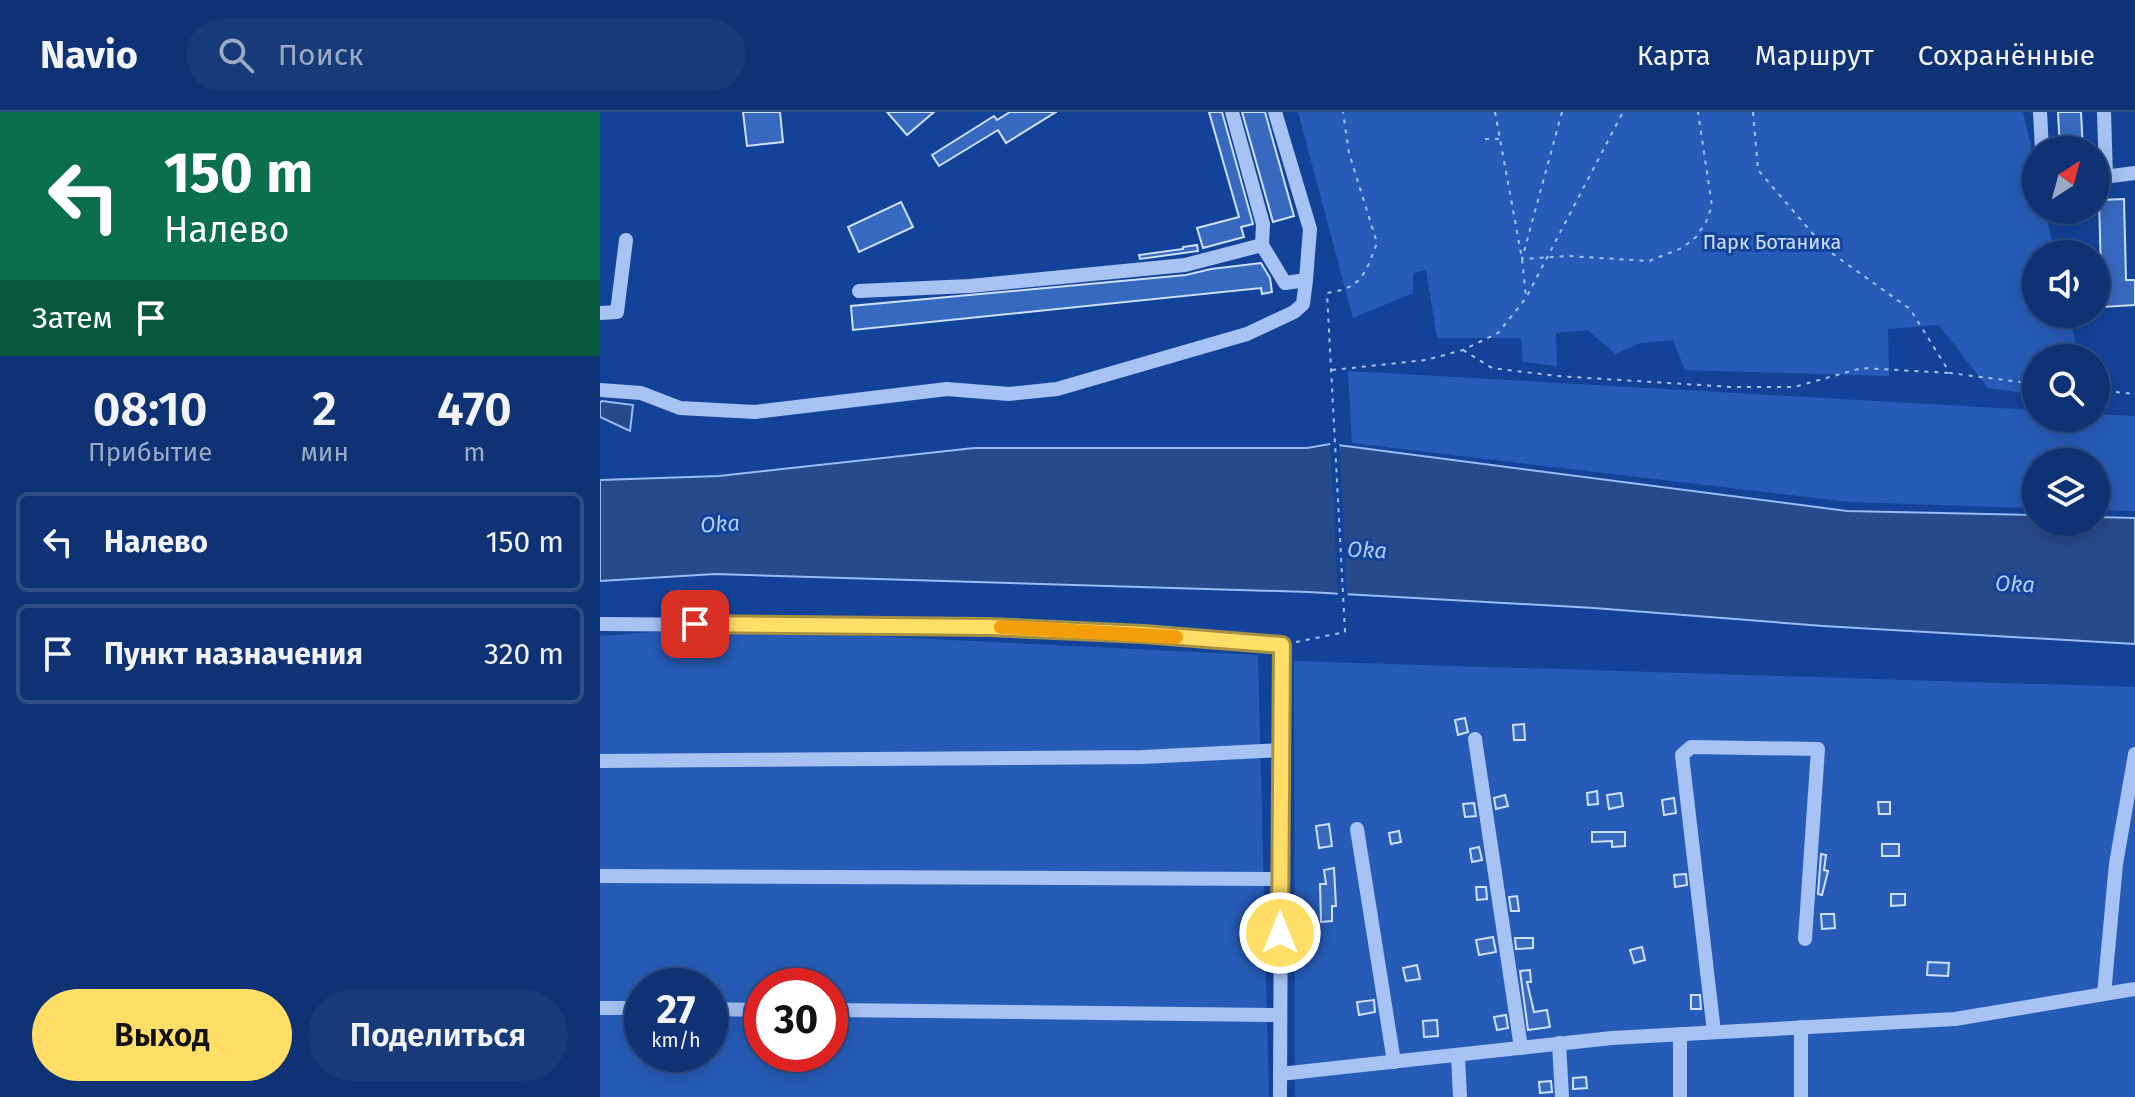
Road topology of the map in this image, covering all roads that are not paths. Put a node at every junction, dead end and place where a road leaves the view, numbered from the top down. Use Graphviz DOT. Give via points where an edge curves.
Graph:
graph roads {
  1 [pos="1232,112"];
  2 [pos="1275,112"];
  3 [pos="2040,112"];
  4 [pos="2104,112"];
  5 [pos="2041,136"];
  6 [pos="2103,136"];
  7 [pos="2135,173"];
  8 [pos="2110,176"];
  9 [pos="626,240"];
  10 [pos="1262,245"];
  11 [pos="1306,280"];
  12 [pos="859,291"];
  13 [pos="600,313"];
  14 [pos="600,390"];
  15 [pos="600,624"];
  16 [pos="1475,739"];
  17 [pos="1281,750"];
  18 [pos="2135,754"];
  19 [pos="600,761"];
  20 [pos="1357,829"];
  21 [pos="600,876"];
  22 [pos="1281,879"];
  23 [pos="1805,939"];
  24 [pos="2135,989"];
  25 [pos="2104,994"];
  26 [pos="600,1008"];
  27 [pos="624,1008"];
  28 [pos="848,1010"];
  29 [pos="1280,1015"];
  30 [pos="1801,1027"];
  31 [pos="1714,1032"];
  32 [pos="1680,1034"];
  33 [pos="1559,1043"];
  34 [pos="1521,1048"];
  35 [pos="1458,1055"];
  36 [pos="1394,1062"];
  37 [pos="1280,1074"];
  38 [pos="1280,1097"];
  39 [pos="1460,1097"];
  40 [pos="1562,1097"];
  41 [pos="1680,1097"];
  42 [pos="1801,1097"];
  1 -- 10 [label="street" via="1263,224"];
  2 -- 11 [label="street" via="1310,229"];
  3 -- 5 [label="street"];
  4 -- 6 [label="street"];
  7 -- 8 [label="street"];
  9 -- 13 [label="street" via="617,312"];
  10 -- 11 [label="street" via="1285,283"];
  10 -- 12 [label="street" via="1185,265"];
  11 -- 14 [label="street" via="1303,304 1247,334 1057,389 1009,394 947,389 755,412 680,408 641,393"];
  15 -- 17 [label="street" via="989,627 1282,645"];
  16 -- 34 [label="street"];
  17 -- 19 [label="street" via="1143,757"];
  17 -- 22 [label="street"];
  18 -- 25 [label="street" via="2116,864"];
  20 -- 36 [label="street"];
  21 -- 22 [label="street"];
  22 -- 29 [label="street"];
  23 -- 31 [label="street" via="1818,749 1691,747 1682,755"];
  24 -- 25 [label="street"];
  25 -- 30 [label="street" via="1955,1019"];
  26 -- 27 [label="street"];
  28 -- 29 [label="street"];
  29 -- 37 [label="street"];
  30 -- 31 [label="street"];
  30 -- 42 [label="street"];
  31 -- 32 [label="street"];
  32 -- 33 [label="street"];
  32 -- 41 [label="street"];
  33 -- 34 [label="street"];
  33 -- 40 [label="street"];
  34 -- 35 [label="street"];
  35 -- 36 [label="street"];
  35 -- 39 [label="street"];
  36 -- 37 [label="street"];
  37 -- 38 [label="street"];
}
